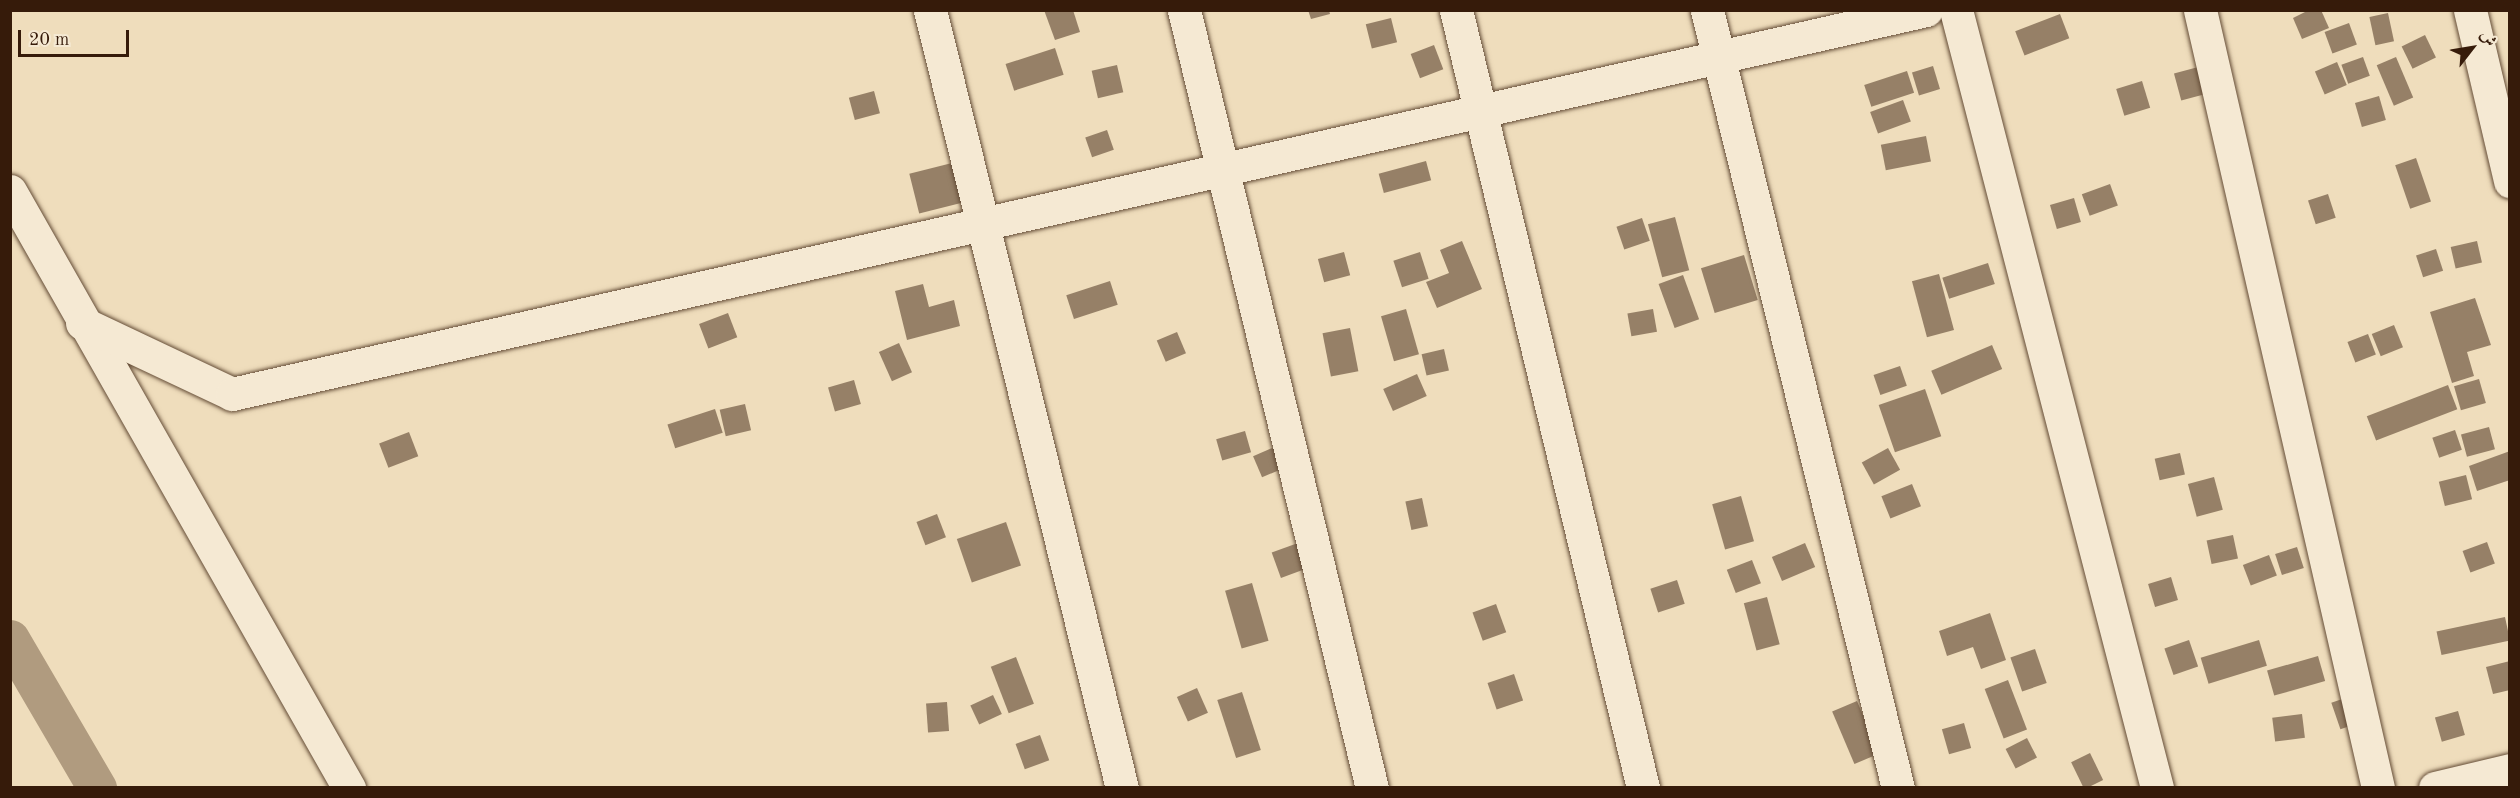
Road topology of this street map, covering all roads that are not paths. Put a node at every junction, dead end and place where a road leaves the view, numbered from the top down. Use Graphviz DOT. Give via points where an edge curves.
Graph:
graph roads {
  1 [pos="930,10"];
  2 [pos="1184,10"];
  3 [pos="1456,10"];
  4 [pos="1707,10"];
  5 [pos="1926,10"];
  6 [pos="1956,10"];
  7 [pos="2200,10"];
  8 [pos="2470,10"];
  9 [pos="1719,59"];
  10 [pos="1481,114"];
  11 [pos="1223,171"];
  12 [pos="2510,181"];
  13 [pos="10,191"];
  14 [pos="983,225"];
  15 [pos="82,323"];
  16 [pos="2510,770"];
  17 [pos="349,788"];
  18 [pos="1122,788"];
  19 [pos="1372,788"];
  20 [pos="1643,788"];
  21 [pos="1898,788"];
  22 [pos="2157,788"];
  23 [pos="2378,788"];
  24 [pos="2435,788"];
  1 -- 14 [label="street"];
  2 -- 11 [label="street"];
  3 -- 10 [label="street"];
  4 -- 9 [label="street"];
  5 -- 9 [label="street"];
  6 -- 22 [label="street"];
  7 -- 23 [label="street"];
  8 -- 12 [label="street"];
  9 -- 10 [label="street"];
  9 -- 21 [label="street"];
  10 -- 11 [label="street"];
  10 -- 20 [label="street"];
  11 -- 14 [label="street"];
  11 -- 19 [label="street"];
  13 -- 15 [label="street"];
  14 -- 15 [label="street" via="232,394"];
  14 -- 18 [label="street"];
  15 -- 17 [label="street"];
  16 -- 24 [label="street"];
}
